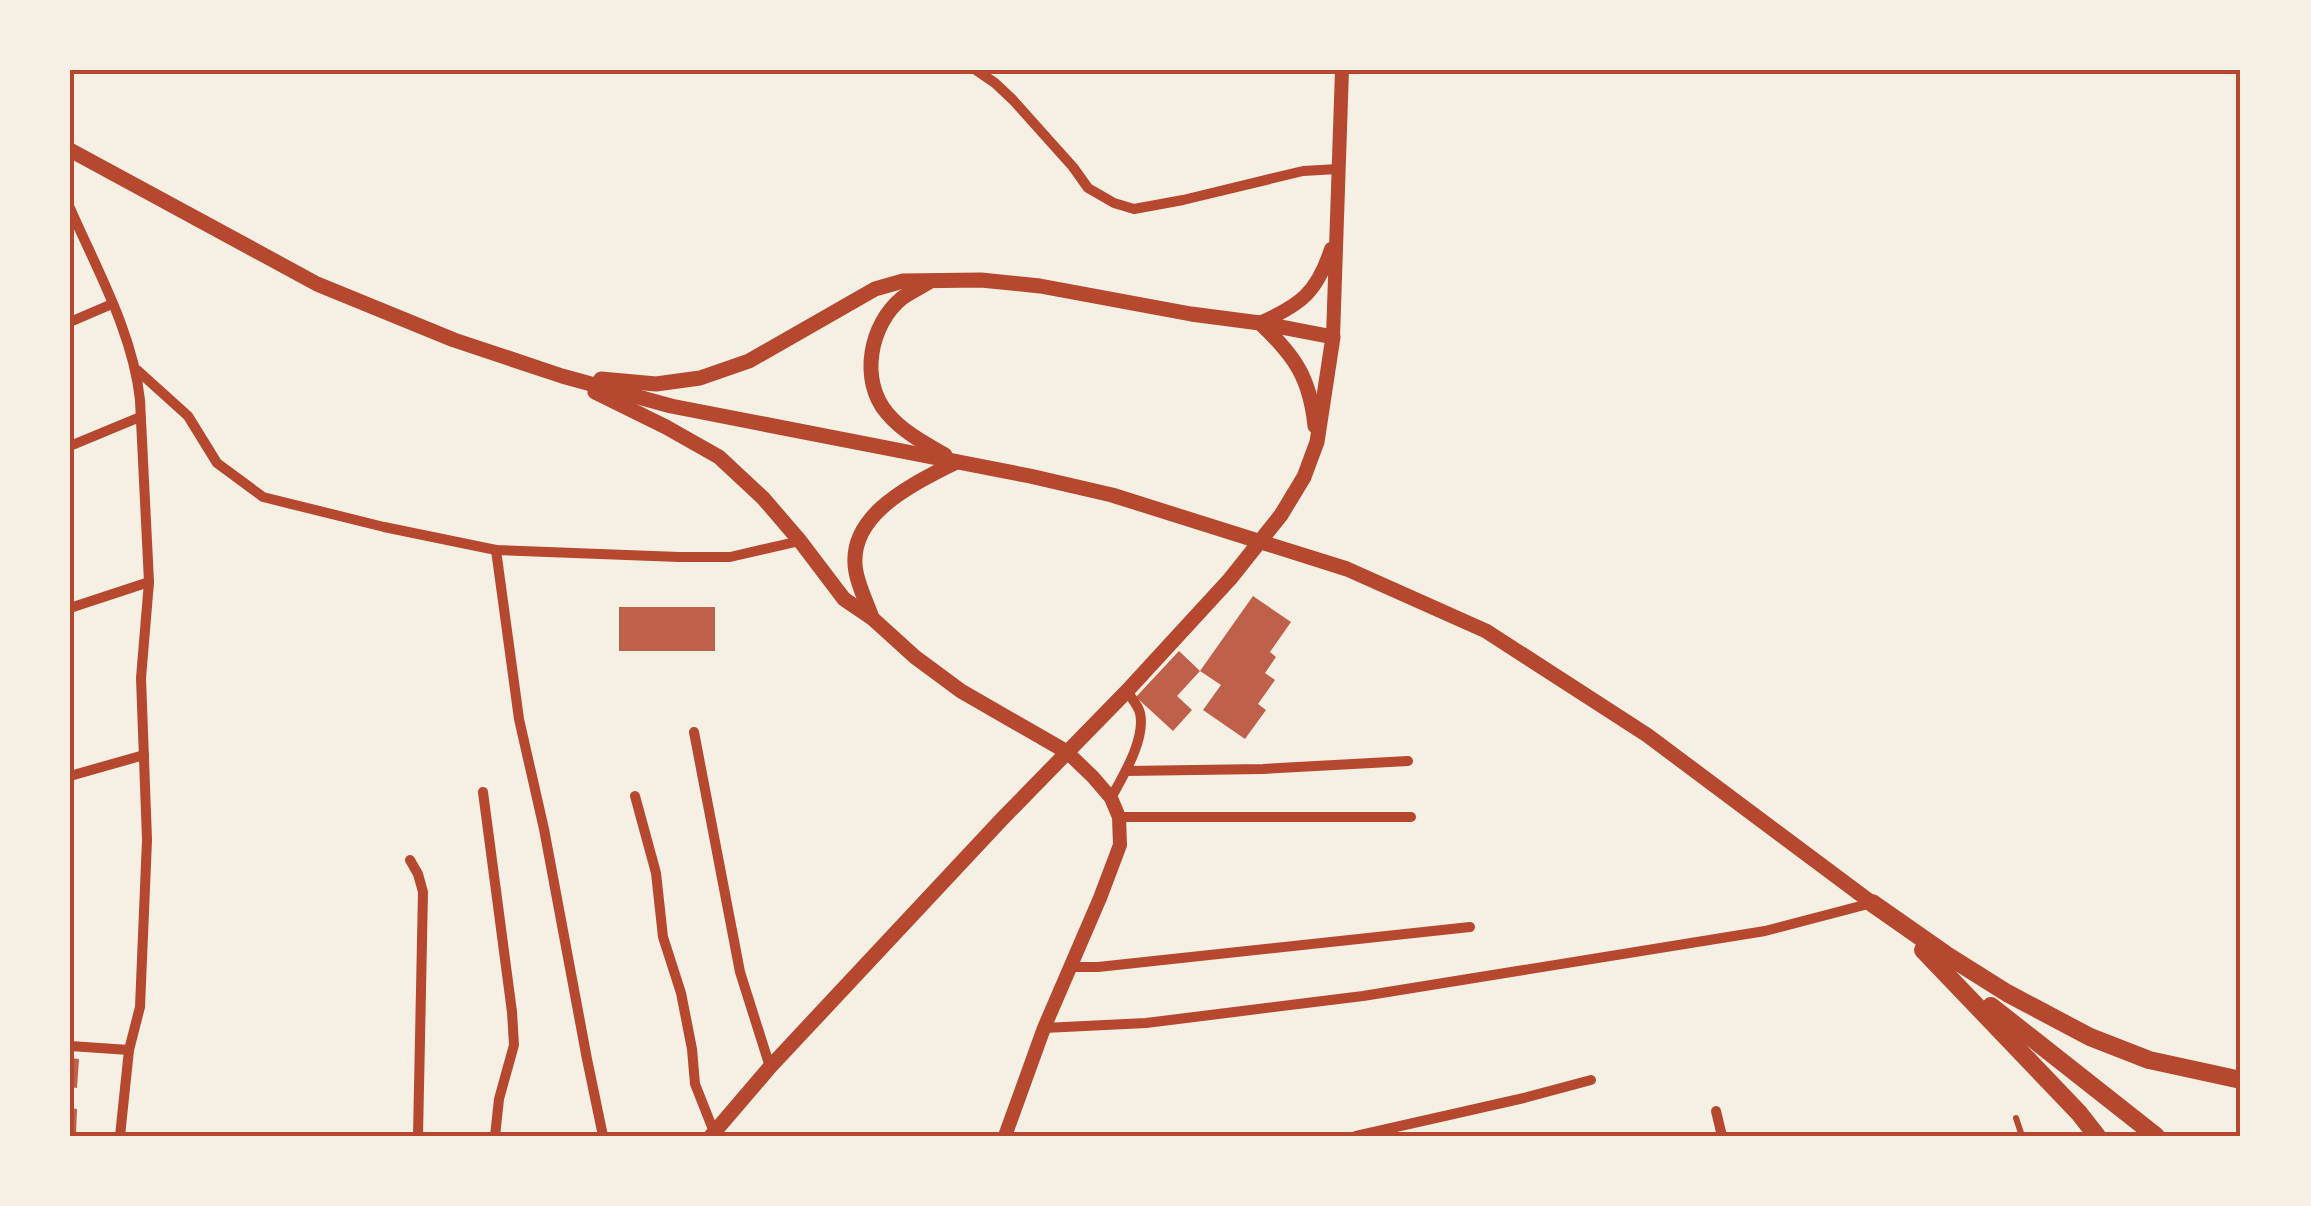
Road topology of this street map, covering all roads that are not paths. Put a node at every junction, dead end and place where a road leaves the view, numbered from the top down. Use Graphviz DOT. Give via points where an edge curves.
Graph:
graph roads {
  1 [pos="976,70"];
  2 [pos="1342,70"];
  3 [pos="70,150"];
  4 [pos="1338,169"];
  5 [pos="70,208"];
  6 [pos="1336,234"];
  7 [pos="933,280"];
  8 [pos="112,304"];
  9 [pos="70,322"];
  10 [pos="1260,323"];
  11 [pos="1334,337"];
  12 [pos="137,370"];
  13 [pos="562,376"];
  14 [pos="140,417"];
  15 [pos="1316,442"];
  16 [pos="70,446"];
  17 [pos="956,462"];
  18 [pos="800,541"];
  19 [pos="496,550"];
  20 [pos="148,582"];
  21 [pos="70,608"];
  22 [pos="872,618"];
  23 [pos="1127,691"];
  24 [pos="694,732"];
  25 [pos="1066,752"];
  26 [pos="144,755"];
  27 [pos="1408,761"];
  28 [pos="1126,772"];
  29 [pos="70,776"];
  30 [pos="483,792"];
  31 [pos="634,796"];
  32 [pos="1111,798"];
  33 [pos="1118,817"];
  34 [pos="1411,817"];
  35 [pos="410,860"];
  36 [pos="1872,903"];
  37 [pos="1470,927"];
  38 [pos="1070,967"];
  39 [pos="1943,969"];
  40 [pos="1044,1028"];
  41 [pos="70,1046"];
  42 [pos="129,1050"];
  43 [pos="770,1067"];
  44 [pos="1591,1080"];
  45 [pos="2241,1080"];
  46 [pos="1716,1110"];
  47 [pos="2016,1118"];
  48 [pos="712,1134"];
  49 [pos="120,1136"];
  50 [pos="418,1136"];
  51 [pos="494,1136"];
  52 [pos="604,1136"];
  53 [pos="1006,1136"];
  54 [pos="1356,1136"];
  55 [pos="1722,1136"];
  56 [pos="2022,1136"];
  57 [pos="2096,1136"];
  58 [pos="2156,1136"];
  1 -- 4 [label="street" via="1013,100 1088,188 1114,204 1134,209"];
  2 -- 4 [label="street"];
  3 -- 13 [label="main road" via="317,284"];
  4 -- 6 [label="street"];
  5 -- 8 [label="street"];
  6 -- 10 [label="street" via="1324,272 1308,294"];
  6 -- 11 [label="street"];
  7 -- 10 [label="main road" via="1040,286"];
  7 -- 13 [label="main road" via="874,289 749,361 700,378 656,384"];
  7 -- 17 [label="main road" via="900,300 882,324 870,356 872,385 884,410 912,436"];
  8 -- 9 [label="street"];
  8 -- 12 [label="street"];
  10 -- 11 [label="main road"];
  10 -- 15 [label="main road" via="1300,369 1312,397"];
  11 -- 15 [label="main road"];
  12 -- 14 [label="street"];
  12 -- 19 [label="street" via="188,416 217,463 263,497"];
  13 -- 17 [label="main road" via="671,406"];
  13 -- 18 [label="main road" via="719,458"];
  14 -- 16 [label="street"];
  14 -- 20 [label="street"];
  15 -- 23 [label="main road" via="1281,515"];
  17 -- 22 [label="main road" via="895,494 858,542 855,570"];
  17 -- 36 [label="main road" via="1112,495 1347,569 1486,631 1647,735"];
  18 -- 19 [label="street" via="730,556"];
  18 -- 22 [label="main road" via="844,600"];
  19 -- 52 [label="street" via="518,719"];
  20 -- 21 [label="street"];
  20 -- 26 [label="street"];
  22 -- 25 [label="main road" via="961,692"];
  23 -- 25 [label="main road"];
  23 -- 28 [label="street" via="1142,730"];
  24 -- 43 [label="street" via="740,972"];
  25 -- 32 [label="street"];
  25 -- 43 [label="main road"];
  26 -- 29 [label="street"];
  26 -- 42 [label="street" via="140,1008"];
  27 -- 28 [label="street"];
  28 -- 32 [label="street"];
  30 -- 51 [label="street" via="514,1046"];
  31 -- 48 [label="street" via="656,873 694,1084"];
  32 -- 33 [label="street"];
  33 -- 34 [label="street"];
  33 -- 38 [label="street" via="1120,846"];
  35 -- 50 [label="street" via="423,892"];
  36 -- 39 [label="main road"];
  36 -- 40 [label="street" via="1746,934 1363,996 1146,1023"];
  36 -- 45 [label="main road" via="1992,984 2090,1037 2149,1060"];
  37 -- 38 [label="street"];
  38 -- 40 [label="street"];
  39 -- 57 [label="main road"];
  39 -- 58 [label="main road"];
  40 -- 53 [label="street"];
  41 -- 42 [label="street"];
  42 -- 49 [label="street"];
  43 -- 48 [label="main road"];
  44 -- 54 [label="street"];
  46 -- 55 [label="street"];
  47 -- 56 [label="lane"];
}
